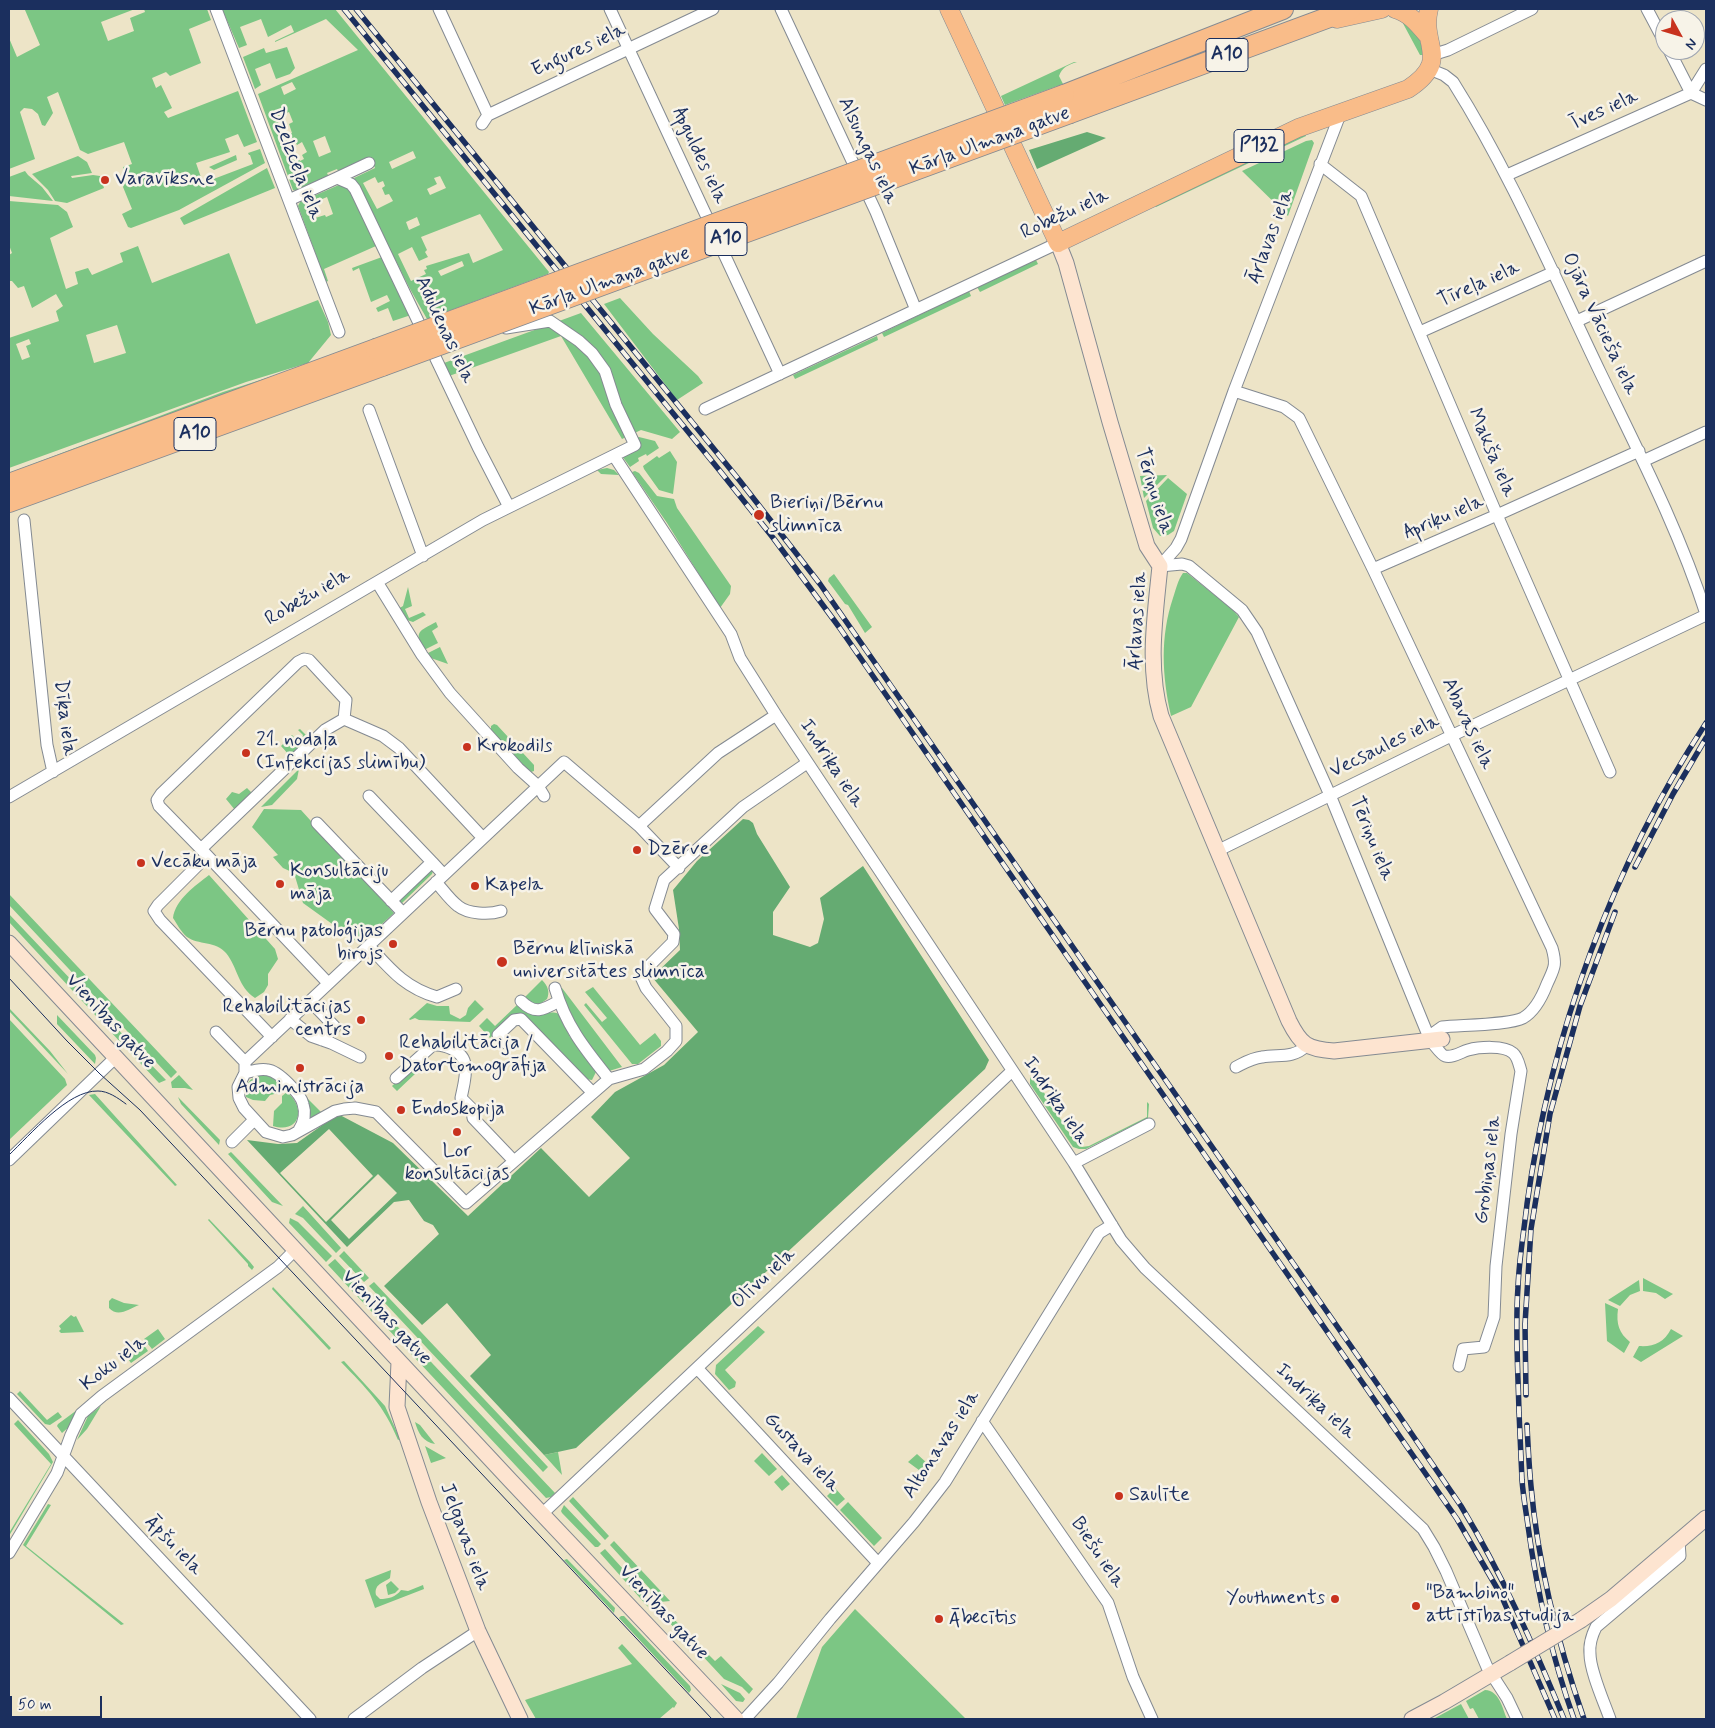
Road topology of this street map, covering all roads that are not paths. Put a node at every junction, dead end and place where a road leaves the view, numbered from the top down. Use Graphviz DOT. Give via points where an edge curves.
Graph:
graph roads {
  1 [pos="216,9"];
  2 [pos="439,9"];
  3 [pos="610,9"];
  4 [pos="712,9"];
  5 [pos="782,9"];
  6 [pos="949,9"];
  7 [pos="1283,9"];
  8 [pos="1351,9"];
  9 [pos="1382,9"];
  10 [pos="1395,9"];
  11 [pos="1429,9"];
  12 [pos="1532,9"];
  13 [pos="1647,9"];
  14 [pos="1655,24"];
  15 [pos="1302,27"];
  16 [pos="1429,37"];
  17 [pos="629,49"];
  18 [pos="1674,60"];
  19 [pos="1431,62"];
  20 [pos="1706,69"];
  21 [pos="1691,93"];
  22 [pos="1706,100"];
  23 [pos="1067,104"];
  24 [pos="1340,112"];
  25 [pos="369,163"];
  26 [pos="1320,164"];
  27 [pos="1507,174"];
  28 [pos="337,178"];
  29 [pos="289,200"];
  30 [pos="1058,243"];
  31 [pos="1706,262"];
  32 [pos="1554,272"];
  33 [pos="916,310"];
  34 [pos="1577,321"];
  35 [pos="339,332"];
  36 [pos="1420,332"];
  37 [pos="429,342"];
  38 [pos="379,358"];
  39 [pos="780,374"];
  40 [pos="1234,391"];
  41 [pos="705,409"];
  42 [pos="369,410"];
  43 [pos="1706,432"];
  44 [pos="614,456"];
  45 [pos="1641,456"];
  46 [pos="9,484"];
  47 [pos="9,502"];
  48 [pos="509,507"];
  49 [pos="1497,515"];
  50 [pos="24,520"];
  51 [pos="423,556"];
  52 [pos="1160,566"];
  53 [pos="1373,569"];
  54 [pos="376,582"];
  55 [pos="1706,614"];
  56 [pos="1568,681"];
  57 [pos="776,715"];
  58 [pos="344,719"];
  59 [pos="1451,736"];
  60 [pos="807,762"];
  61 [pos="52,772"];
  62 [pos="1610,772"];
  63 [pos="541,791"];
  64 [pos="369,796"];
  65 [pos="1330,796"];
  66 [pos="9,797"];
  67 [pos="317,823"];
  68 [pos="639,826"];
  69 [pos="483,838"];
  70 [pos="1218,851"];
  71 [pos="204,853"];
  72 [pos="432,862"];
  73 [pos="679,868"];
  74 [pos="440,879"];
  75 [pos="391,901"];
  76 [pos="501,911"];
  77 [pos="403,913"];
  78 [pos="9,943"];
  79 [pos="369,946"];
  80 [pos="328,984"];
  81 [pos="555,988"];
  82 [pos="456,989"];
  83 [pos="310,1001"];
  84 [pos="521,1001"];
  85 [pos="559,1001"];
  86 [pos="290,1019"];
  87 [pos="216,1032"];
  88 [pos="272,1037"];
  89 [pos="322,1040"];
  90 [pos="1436,1040"];
  91 [pos="506,1043"];
  92 [pos="1306,1046"];
  93 [pos="116,1057"];
  94 [pos="360,1058"];
  95 [pos="1236,1066"];
  96 [pos="245,1068"];
  97 [pos="1012,1071"];
  98 [pos="396,1078"];
  99 [pos="609,1079"];
  100 [pos="592,1092"];
  101 [pos="254,1120"];
  102 [pos="1149,1124"];
  103 [pos="299,1130"];
  104 [pos="232,1142"];
  105 [pos="9,1160"];
  106 [pos="514,1161"];
  107 [pos="1074,1163"];
  108 [pos="1112,1225"];
  109 [pos="295,1250"];
  110 [pos="399,1362"];
  111 [pos="1459,1366"];
  112 [pos="697,1368"];
  113 [pos="9,1398"];
  114 [pos="982,1421"];
  115 [pos="63,1456"];
  116 [pos="542,1514"];
  117 [pos="1704,1524"];
  118 [pos="1679,1541"];
  119 [pos="9,1553"];
  120 [pos="878,1563"];
  121 [pos="478,1631"];
  122 [pos="1493,1674"];
  123 [pos="310,1719"];
  124 [pos="354,1719"];
  125 [pos="520,1719"];
  126 [pos="736,1719"];
  127 [pos="745,1719"];
  128 [pos="1152,1719"];
  129 [pos="1412,1719"];
  130 [pos="1517,1719"];
  131 [pos="1610,1719"];
  1 -- 29 [label="street, Dzelzceļa iela"];
  2 -- 17 [label="street, Engures iela" via="485,119"];
  3 -- 17 [label="street, Apguldes iela"];
  4 -- 17 [label="street, Engures iela"];
  5 -- 33 [label="street, Alsungas iela" via="876,212"];
  6 -- 30 [label="main road, Tēriņu iela"];
  7 -- 23 [label="highway, Kārļa Ulmaņa gatve / A10"];
  8 -- 15 [label="highway, Kārļa Ulmaņa gatve / A10"];
  9 -- 15 [label="main road"];
  10 -- 16 [label="main road" via="1412,18"];
  11 -- 16 [label="main road"];
  12 -- 19 [label="street, Robežu iela" via="1448,50"];
  13 -- 14 [label="street"];
  15 -- 23 [label="highway, Kārļa Ulmaņa gatve / A10"];
  16 -- 19 [label="main road"];
  17 -- 39 [label="street, Apguldes iela"];
  18 -- 21 [label="street"];
  19 -- 24 [label="main road, Robežu iela / P132" via="1421,80 1408,89"];
  19 -- 27 [label="street, Ojāra Vācieša iela" via="1454,82"];
  20 -- 21 [label="street"];
  21 -- 22 [label="street"];
  21 -- 27 [label="street, Īves iela"];
  23 -- 38 [label="highway, Kārļa Ulmaņa gatve / A10, bridge"];
  24 -- 26 [label="street, Ārlavas iela"];
  24 -- 30 [label="main road, Robežu iela / P132" via="1298,128"];
  25 -- 28 [label="street"];
  26 -- 36 [label="street, Makša iela" via="1361,196"];
  26 -- 40 [label="street, Ārlavas iela"];
  27 -- 32 [label="street, Ojāra Vācieša iela"];
  28 -- 29 [label="street"];
  28 -- 37 [label="street, Adulienas iela" via="355,189"];
  29 -- 35 [label="street, Dzelzceļa iela"];
  30 -- 33 [label="street, Robežu iela"];
  30 -- 52 [label="street, Tēriņu iela" via="1147,546"];
  31 -- 34 [label="street"];
  32 -- 34 [label="street, Ojāra Vācieša iela"];
  32 -- 36 [label="street, Tīreļa iela"];
  33 -- 39 [label="street, Robežu iela"];
  34 -- 45 [label="street, Ojāra Vācieša iela"];
  36 -- 49 [label="street, Makša iela"];
  37 -- 44 [label="street, Robežu iela" via="550,321 579,341 605,371 616,405 635,445"];
  37 -- 48 [label="street, Adulienas iela"];
  38 -- 46 [label="highway, Kārļa Ulmaņa gatve / A10"];
  38 -- 47 [label="highway, Kārļa Ulmaņa gatve / A10"];
  39 -- 41 [label="street, Robežu iela"];
  40 -- 52 [label="street, Ārlavas iela" via="1181,539"];
  40 -- 53 [label="street, Abavas iela" via="1284,407 1299,418"];
  42 -- 51 [label="street"];
  43 -- 45 [label="street, Apriķu iela"];
  44 -- 48 [label="street, Robežu iela"];
  44 -- 57 [label="street, Indriķa iela" via="731,634 740,658"];
  45 -- 49 [label="street, Apriķu iela"];
  45 -- 55 [label="street, Ojāra Vācieša iela" via="1694,576"];
  48 -- 51 [label="street, Robežu iela"];
  49 -- 53 [label="street, Apriķu iela"];
  49 -- 56 [label="street, Makša iela"];
  50 -- 61 [label="street, Dīķa iela"];
  51 -- 54 [label="street, Robežu iela"];
  52 -- 65 [label="street, Tēriņu iela" via="1189,566 1247,617 1257,632"];
  52 -- 70 [label="street, Ārlavas iela" via="1153,643 1155,695 1168,737"];
  53 -- 59 [label="street, Abavas iela"];
  54 -- 61 [label="street, Robežu iela"];
  54 -- 63 [label="street" via="450,693"];
  55 -- 56 [label="street, Vecsaules iela"];
  56 -- 59 [label="street, Vecsaules iela"];
  56 -- 62 [label="street, Makša iela"];
  57 -- 60 [label="street, Indriķa iela"];
  57 -- 68 [label="street" via="711,758"];
  58 -- 69 [label="street" via="383,736 399,748"];
  58 -- 71 [label="street" via="325,730"];
  58 -- 71 [label="street" via="346,700 309,660 298,662 157,800"];
  59 -- 65 [label="street, Vecsaules iela"];
  59 -- 90 [label="street, Abavas iela" via="1556,962 1539,1001 1522,1018 1511,1022 1442,1027 1435,1032"];
  60 -- 73 [label="street" via="743,807"];
  60 -- 97 [label="street, Indriķa iela"];
  61 -- 66 [label="street, Robežu iela"];
  63 -- 68 [label="street" via="564,762"];
  63 -- 69 [label="street"];
  64 -- 72 [label="street"];
  65 -- 70 [label="street, Vecsaules iela"];
  65 -- 90 [label="street, Tēriņu iela"];
  67 -- 75 [label="street"];
  68 -- 73 [label="street"];
  69 -- 74 [label="street"];
  70 -- 92 [label="street, Ārlavas iela" via="1289,1021 1296,1036"];
  71 -- 80 [label="street"];
  71 -- 88 [label="street" via="154,911"];
  72 -- 74 [label="street"];
  72 -- 75 [label="street"];
  73 -- 99 [label="street" via="664,880 655,908 674,939 641,977 676,1026 676,1041 644,1069"];
  74 -- 76 [label="street" via="458,906 465,910 491,914"];
  74 -- 77 [label="street"];
  75 -- 77 [label="street"];
  77 -- 79 [label="street"];
  78 -- 93 [label="street, Vienības gatve"];
  79 -- 80 [label="street"];
  79 -- 82 [label="street" via="395,974 415,988 437,997"];
  80 -- 83 [label="street"];
  81 -- 85 [label="street"];
  83 -- 86 [label="street"];
  83 -- 89 [label="street" via="335,1027"];
  84 -- 85 [label="street" via="539,1010"];
  85 -- 99 [label="street" via="574,1034"];
  86 -- 88 [label="street"];
  86 -- 89 [label="street" via="311,1036"];
  87 -- 96 [label="street"];
  88 -- 96 [label="street"];
  89 -- 94 [label="street"];
  90 -- 92 [label="street" via="1334,1051"];
  90 -- 111 [label="street, Grobiņas iela" via="1441,1054 1448,1057 1478,1048 1508,1050 1514,1053 1520,1071 1496,1266 1494,1316 1484,1347 1463,1349"];
  91 -- 100 [label="street" via="498,1035 514,1020 521,1019"];
  92 -- 95 [label="street" via="1292,1055 1263,1056"];
  93 -- 105 [label="street"];
  93 -- 109 [label="street, Vienības gatve"];
  96 -- 101 [label="street" via="238,1087 239,1098"];
  96 -- 103 [label="street" via="270,1070 278,1074 300,1097 304,1122"];
  97 -- 107 [label="street, Indriķa iela"];
  97 -- 112 [label="street, Olīvu iela"];
  98 -- 106 [label="street" via="433,1045 454,1050 462,1056 465,1064 461,1098 472,1109 473,1118"];
  99 -- 100 [label="street"];
  100 -- 106 [label="street"];
  101 -- 103 [label="street" via="266,1132 283,1137"];
  101 -- 104 [label="street"];
  102 -- 107 [label="street"];
  103 -- 106 [label="street" via="335,1111 355,1108 376,1112 466,1203"];
  107 -- 108 [label="street, Indriķa iela"];
  108 -- 114 [label="street, Altonavas iela" via="1099,1234"];
  108 -- 122 [label="street, Indriķa iela" via="1145,1268 1423,1529 1439,1556 1487,1667"];
  109 -- 110 [label="street, Vienības gatve"];
  109 -- 115 [label="street, Koku iela" via="278,1267 102,1396 82,1414"];
  110 -- 116 [label="street, Vienības gatve"];
  110 -- 121 [label="street, Jelgavas iela" via="397,1407"];
  112 -- 116 [label="street, Olīvu iela"];
  112 -- 120 [label="street, Gustava iela"];
  113 -- 115 [label="street, Āpšu iela"];
  114 -- 120 [label="street, Altonavas iela" via="929,1504"];
  114 -- 128 [label="street, Biešu iela" via="1108,1603 1133,1677"];
  115 -- 119 [label="street, Koku iela" via="57,1473"];
  115 -- 123 [label="street, Āpšu iela"];
  116 -- 126 [label="street, Vienības gatve"];
  117 -- 118 [label="street"];
  118 -- 122 [label="street, bridge" via="1582,1620"];
  118 -- 131 [label="street" via="1680,1556 1596,1627 1592,1636 1589,1653"];
  120 -- 127 [label="street, Altonavas iela"];
  121 -- 124 [label="street"];
  121 -- 125 [label="street, Jelgavas iela"];
  122 -- 129 [label="street"];
  122 -- 130 [label="street, Indriķa iela"];
}
